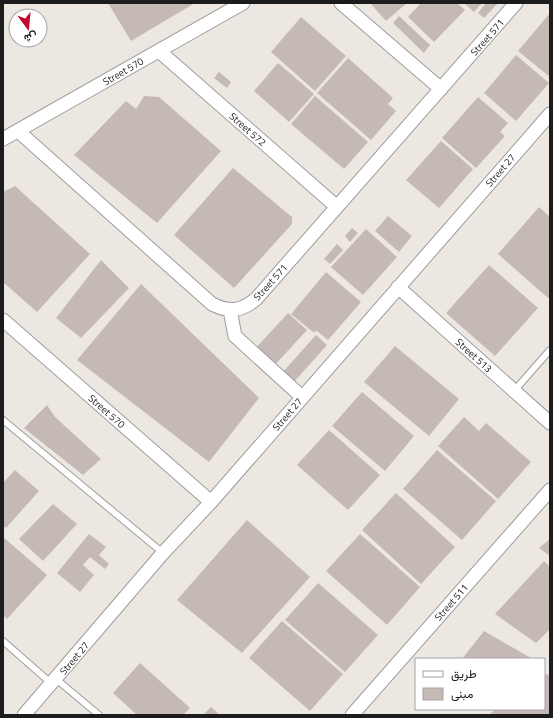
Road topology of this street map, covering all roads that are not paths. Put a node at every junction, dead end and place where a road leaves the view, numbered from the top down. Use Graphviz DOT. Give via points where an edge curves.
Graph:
graph roads {
  1 [pos="243,3"];
  2 [pos="341,3"];
  3 [pos="516,3"];
  4 [pos="159,51"];
  5 [pos="441,89"];
  6 [pos="550,114"];
  7 [pos="18,131"];
  8 [pos="3,139"];
  9 [pos="337,207"];
  10 [pos="398,287"];
  11 [pos="230,310"];
  12 [pos="3,320"];
  13 [pos="550,350"];
  14 [pos="514,391"];
  15 [pos="302,398"];
  16 [pos="3,420"];
  17 [pos="550,423"];
  18 [pos="550,490"];
  19 [pos="211,502"];
  20 [pos="163,553"];
  21 [pos="3,642"];
  22 [pos="54,681"];
  23 [pos="24,715"];
  24 [pos="99,715"];
  25 [pos="352,715"];
  1 -- 4 [label="street, Street 570"];
  2 -- 5 [label="street"];
  3 -- 5 [label="street, Street 571"];
  4 -- 7 [label="street, Street 570"];
  4 -- 9 [label="street, Street 572"];
  5 -- 9 [label="street, Street 571"];
  6 -- 10 [label="street, Street 27"];
  7 -- 8 [label="street, Street 570"];
  7 -- 11 [label="street" via="212,304"];
  9 -- 11 [label="street, Street 571" via="256,299 240,309"];
  10 -- 14 [label="street, Street 513"];
  10 -- 15 [label="street, Street 27"];
  11 -- 15 [label="street" via="235,336"];
  12 -- 19 [label="street, Street 570"];
  13 -- 14 [label="lane"];
  14 -- 17 [label="street, Street 513"];
  15 -- 19 [label="street, Street 27"];
  16 -- 20 [label="lane"];
  18 -- 25 [label="street, Street 511"];
  19 -- 20 [label="street, Street 27"];
  20 -- 22 [label="street, Street 27"];
  21 -- 22 [label="lane"];
  22 -- 23 [label="street, Street 27"];
  22 -- 24 [label="lane"];
}
